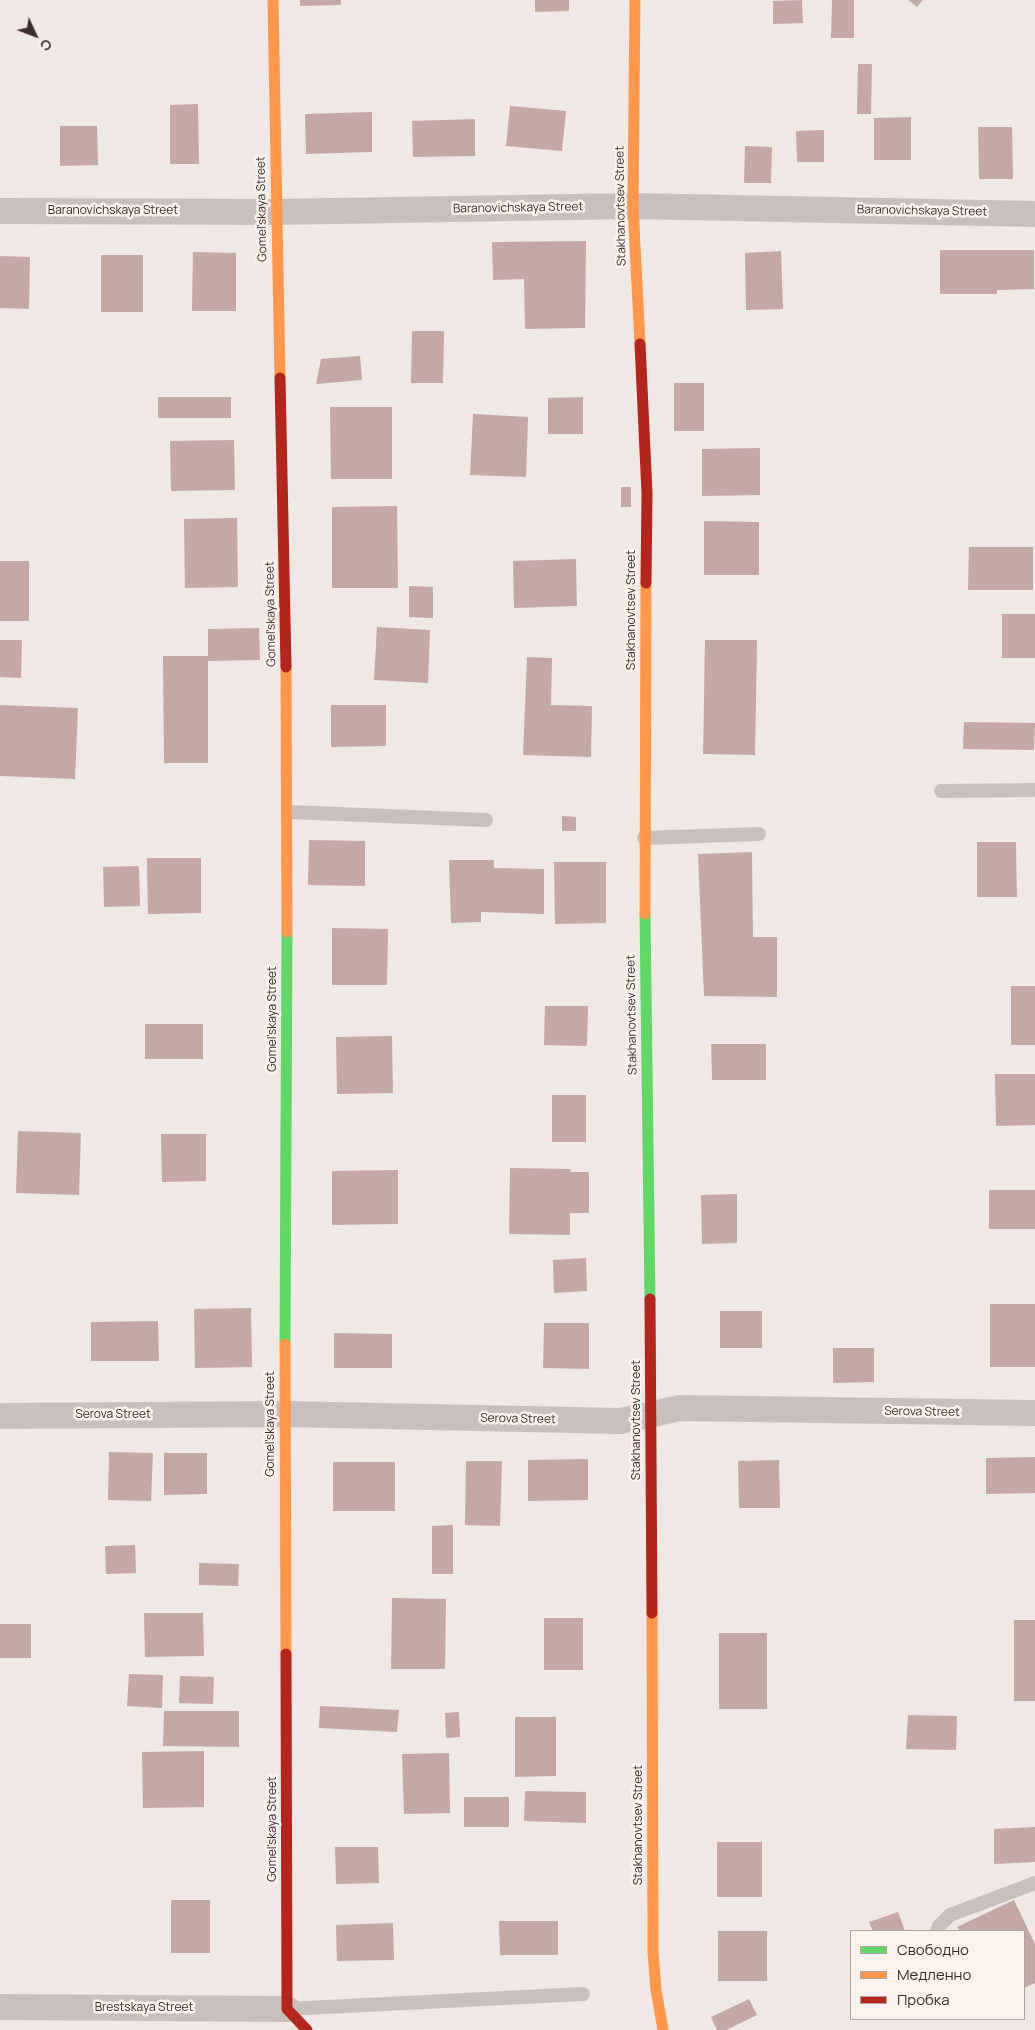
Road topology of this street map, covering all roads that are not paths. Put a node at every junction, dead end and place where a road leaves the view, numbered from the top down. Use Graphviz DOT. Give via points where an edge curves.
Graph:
graph roads {
  1 [pos="273,0"];
  2 [pos="635,0"];
  3 [pos="633,206"];
  4 [pos="0,211"];
  5 [pos="276,212"];
  6 [pos="1035,214"];
  7 [pos="1035,790"];
  8 [pos="941,792"];
  9 [pos="288,812"];
  10 [pos="486,820"];
  11 [pos="760,834"];
  12 [pos="644,838"];
  13 [pos="1035,1413"];
  14 [pos="285,1414"];
  15 [pos="651,1414"];
  16 [pos="0,1416"];
  17 [pos="1035,1883"];
  18 [pos="937,1930"];
  19 [pos="583,1994"];
  20 [pos="0,2007"];
  21 [pos="287,2008"];
  22 [pos="307,2030"];
  23 [pos="663,2030"];
  1 -- 5 [label="street, Gomel'skaya Street"];
  2 -- 3 [label="street, Stakhanovtsev Street"];
  3 -- 5 [label="street, Baranovichskaya Street"];
  3 -- 6 [label="street, Baranovichskaya Street"];
  3 -- 12 [label="street, Stakhanovtsev Street" via="646,493"];
  4 -- 5 [label="street, Baranovichskaya Street"];
  5 -- 9 [label="street, Gomel'skaya Street"];
  7 -- 8 [label="lane"];
  9 -- 10 [label="lane"];
  9 -- 14 [label="street, Gomel'skaya Street"];
  11 -- 12 [label="lane"];
  12 -- 15 [label="street, Stakhanovtsev Street"];
  13 -- 15 [label="street, Serova Street" via="680,1408"];
  14 -- 15 [label="street, Serova Street" via="621,1421"];
  14 -- 16 [label="street, Serova Street"];
  14 -- 21 [label="street, Gomel'skaya Street"];
  15 -- 23 [label="street, Stakhanovtsev Street" via="653,1952"];
  17 -- 18 [label="lane" via="950,1915"];
  19 -- 21 [label="lane"];
  20 -- 21 [label="street, Brestskaya Street"];
  21 -- 22 [label="street"];
}
